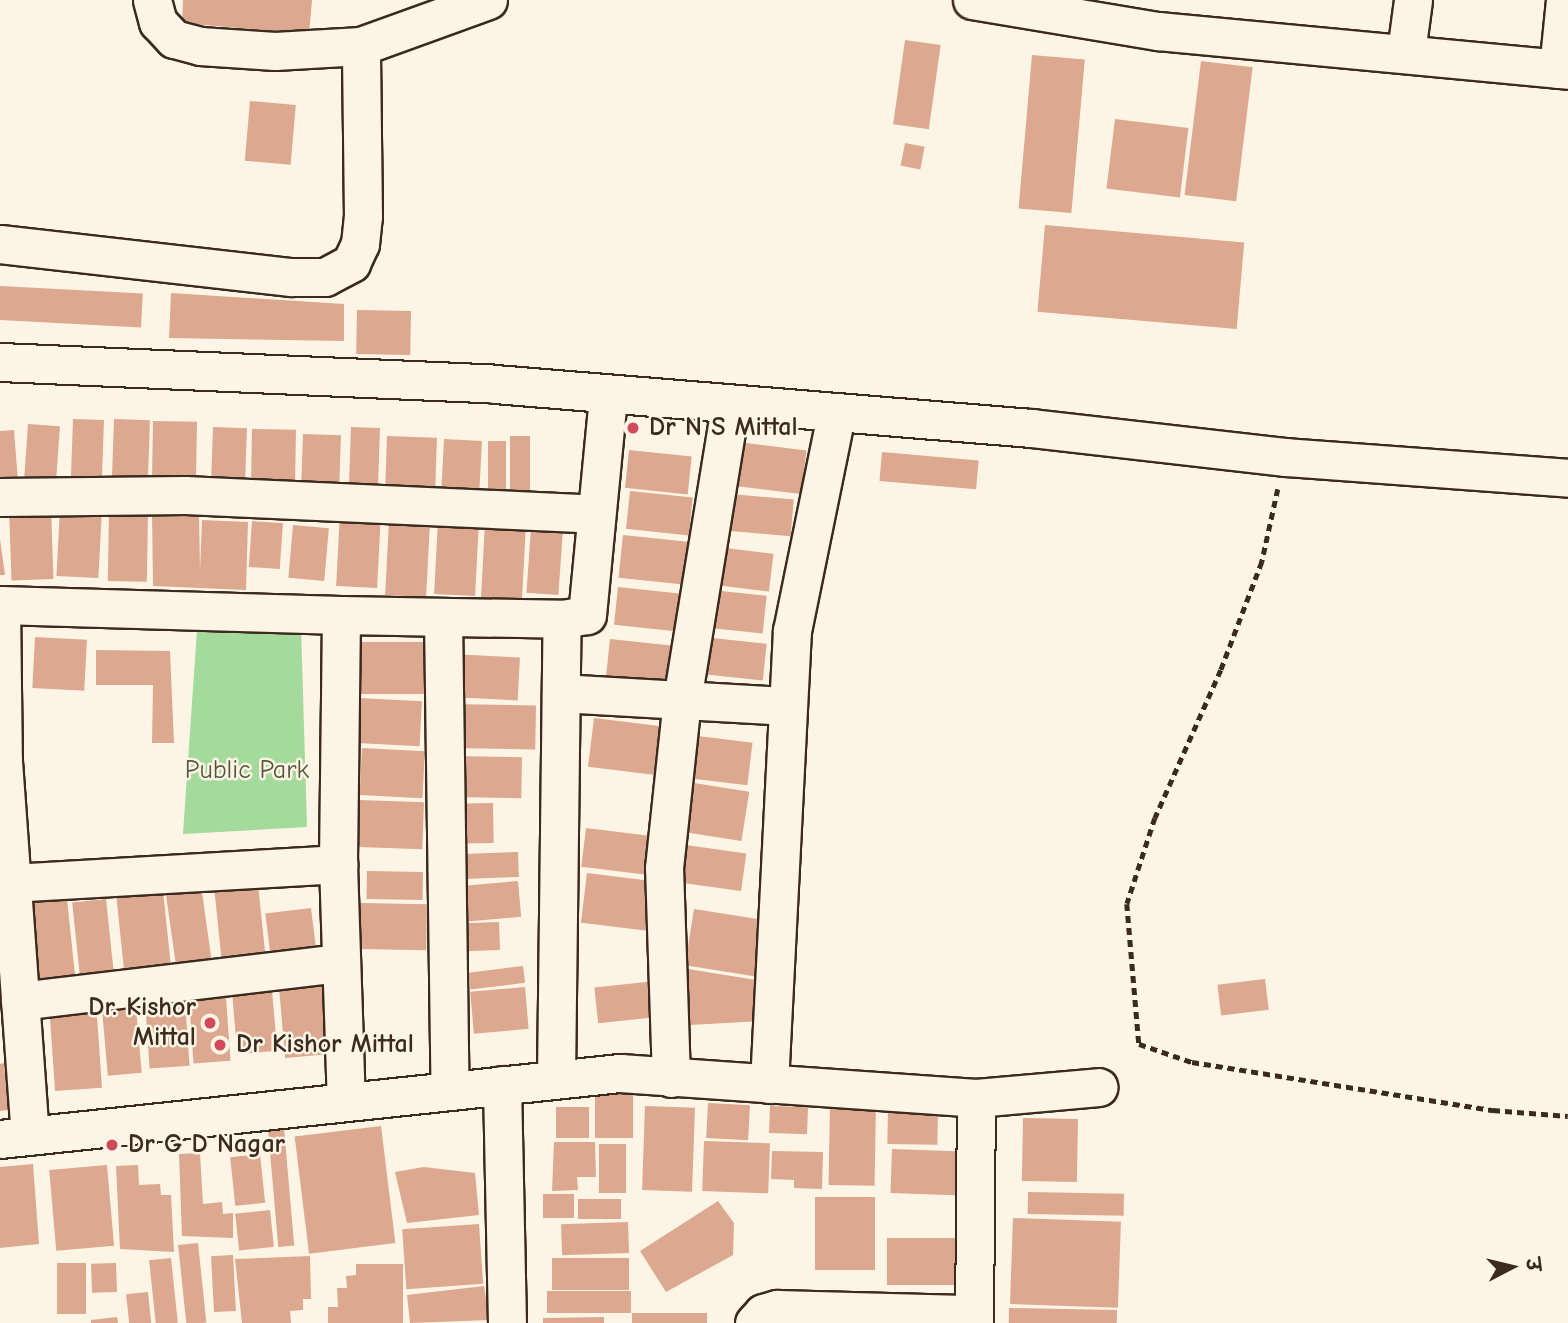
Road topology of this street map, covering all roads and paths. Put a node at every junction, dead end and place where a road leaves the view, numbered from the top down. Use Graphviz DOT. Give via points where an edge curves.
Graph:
graph roads {
  1 [pos="152,0"];
  2 [pos="488,0"];
  3 [pos="972,0"];
  4 [pos="1413,0"];
  5 [pos="1565,0"];
  6 [pos="1159,16"];
  7 [pos="361,46"];
  8 [pos="1406,52"];
  9 [pos="1563,69"];
  10 [pos="0,244"];
  11 [pos="0,362"];
  12 [pos="608,396"];
  13 [pos="730,406"];
  14 [pos="836,415"];
  15 [pos="1285,457"];
  16 [pos="1568,478"];
  17 [pos="0,497"];
  18 [pos="596,514"];
  19 [pos="1,605"];
  20 [pos="341,615"];
  21 [pos="443,617"];
  22 [pos="562,619"];
  23 [pos="561,693"];
  24 [pos="682,700"];
  25 [pos="788,706"];
  26 [pos="338,864"];
  27 [pos="10,883"];
  28 [pos="340,963"];
  29 [pos="20,1001"];
  30 [pos="671,1078"];
  31 [pos="556,1079"];
  32 [pos="769,1084"];
  33 [pos="502,1085"];
  34 [pos="1099,1087"];
  35 [pos="450,1090"];
  36 [pos="976,1098"];
  37 [pos="346,1101"];
  38 [pos="1568,1116"];
  39 [pos="15,1137"];
  40 [pos="974,1319"];
  41 [pos="507,1323"];
  42 [pos="754,1323"];
  1 -- 7 [label="street" via="158,22 174,39 200,46 275,51"];
  2 -- 7 [label="street"];
  3 -- 6 [label="street"];
  4 -- 8 [label="street"];
  5 -- 9 [label="street"];
  6 -- 8 [label="street"];
  7 -- 10 [label="street" via="363,217 360,244 351,263 325,276 291,276"];
  8 -- 9 [label="street"];
  11 -- 12 [label="street" via="495,384"];
  12 -- 13 [label="street"];
  12 -- 18 [label="street"];
  13 -- 14 [label="street"];
  13 -- 24 [label="street"];
  14 -- 15 [label="street" via="1031,428"];
  14 -- 25 [label="street" via="792,631"];
  15 -- 16 [label="street"];
  15 -- 38 [label="path" via="1262,562 1221,670 1155,818 1127,904 1139,1044 1192,1062 1493,1111"];
  17 -- 18 [label="street" via="185,495"];
  18 -- 22 [label="street" via="587,615"];
  19 -- 20 [label="street"];
  19 -- 27 [label="street"];
  20 -- 21 [label="street"];
  20 -- 26 [label="street"];
  21 -- 22 [label="street"];
  21 -- 35 [label="street"];
  22 -- 23 [label="street"];
  23 -- 24 [label="street"];
  23 -- 31 [label="street"];
  24 -- 25 [label="street"];
  24 -- 30 [label="street" via="664,868"];
  25 -- 32 [label="street"];
  26 -- 27 [label="street"];
  26 -- 28 [label="street"];
  27 -- 29 [label="street"];
  28 -- 29 [label="street"];
  28 -- 37 [label="street"];
  29 -- 39 [label="street"];
  30 -- 31 [label="street" via="620,1073"];
  30 -- 32 [label="street"];
  31 -- 33 [label="street"];
  32 -- 36 [label="street"];
  33 -- 35 [label="street"];
  33 -- 41 [label="street"];
  34 -- 36 [label="street"];
  35 -- 37 [label="street"];
  36 -- 40 [label="street"];
  37 -- 39 [label="street"];
  40 -- 42 [label="street" via="777,1309 763,1313"];
}
